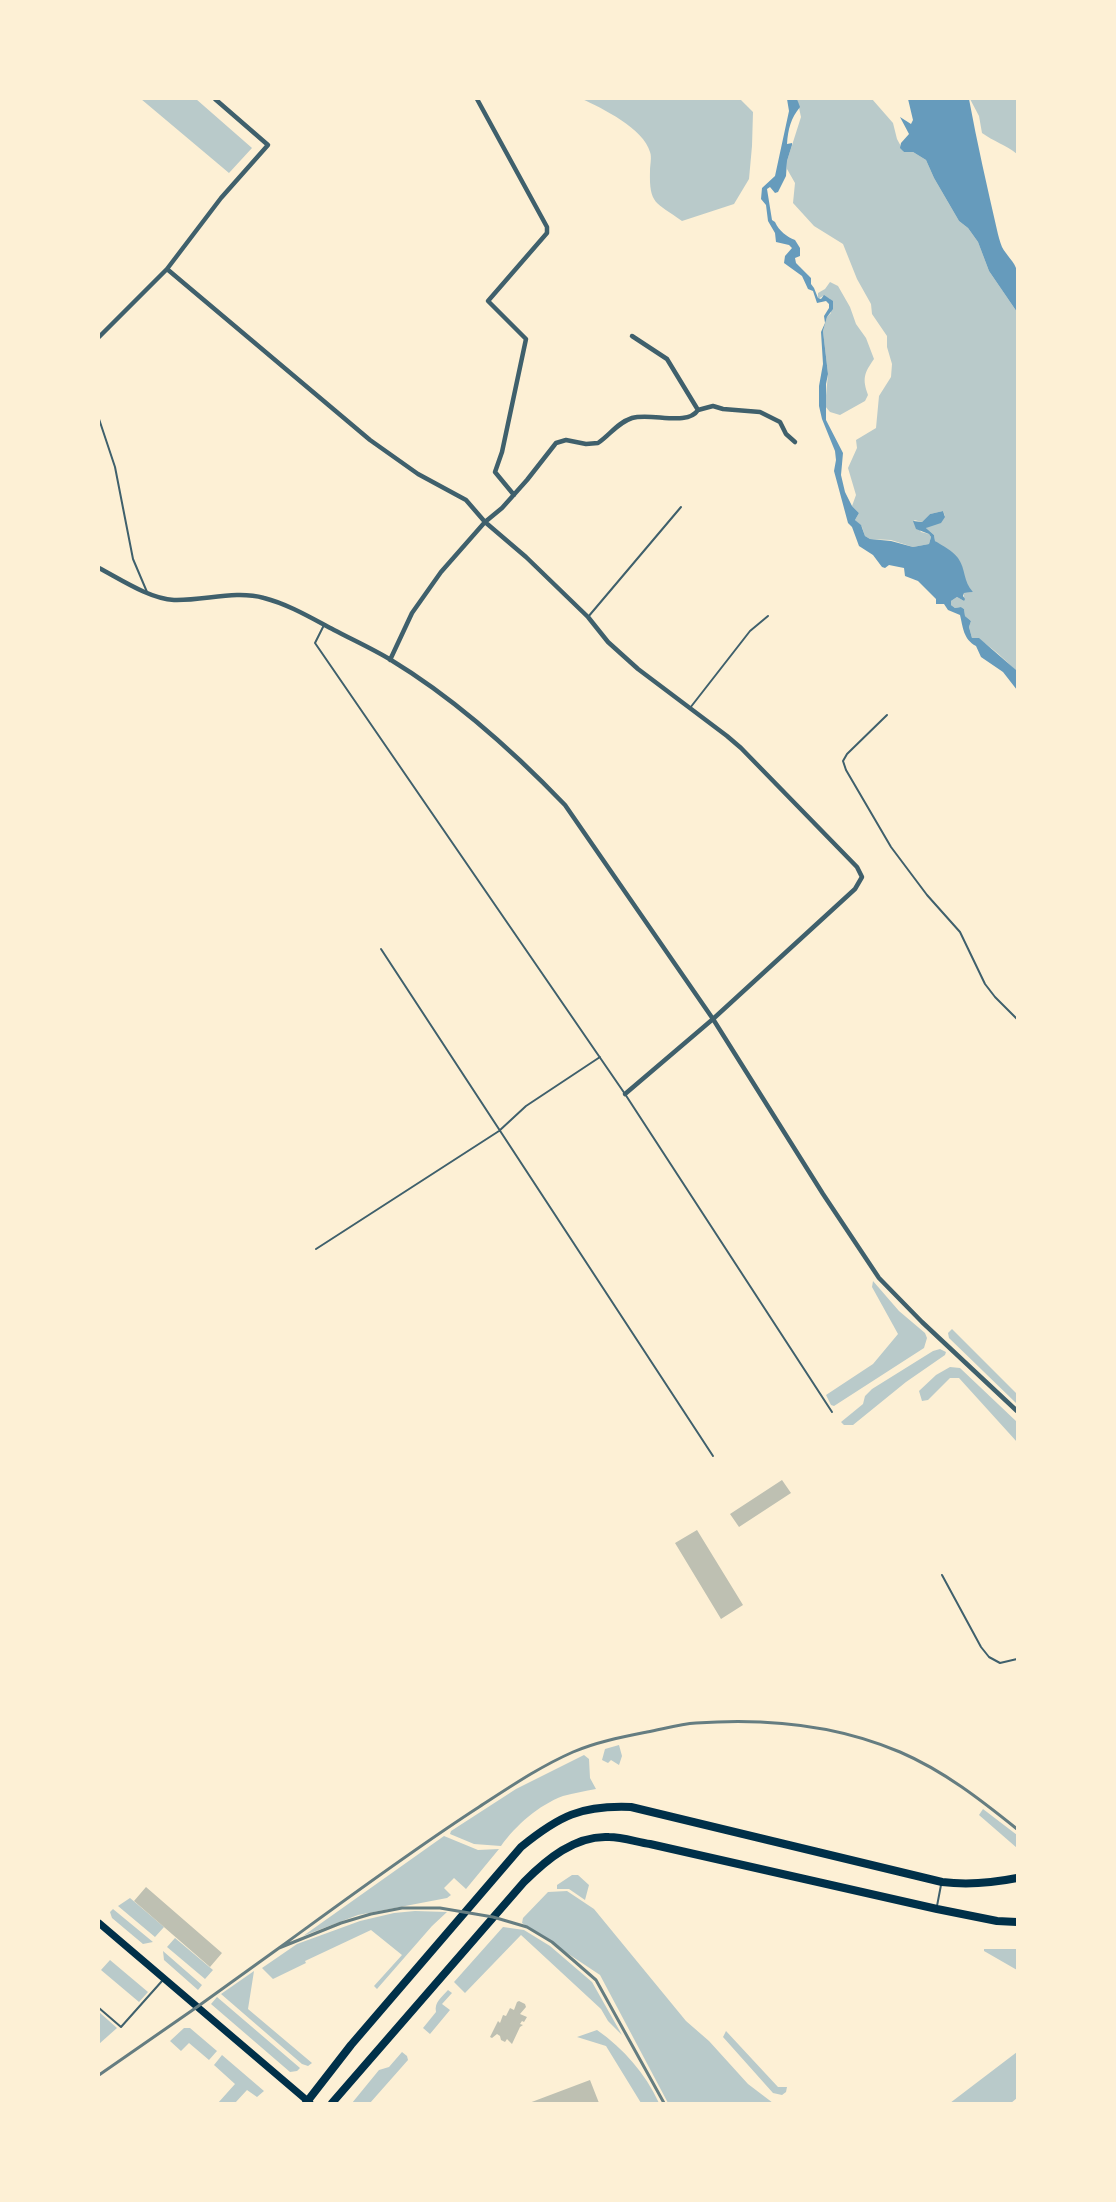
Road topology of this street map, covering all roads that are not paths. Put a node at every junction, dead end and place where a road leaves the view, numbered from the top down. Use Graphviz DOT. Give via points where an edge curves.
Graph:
graph roads {
  1 [pos="215,99"];
  2 [pos="477,99"];
  3 [pos="167,269"];
  4 [pos="632,336"];
  5 [pos="99,337"];
  6 [pos="698,410"];
  7 [pos="99,419"];
  8 [pos="795,442"];
  9 [pos="514,495"];
  10 [pos="681,507"];
  11 [pos="485,522"];
  12 [pos="99,568"];
  13 [pos="147,592"];
  14 [pos="768,616"];
  15 [pos="588,617"];
  16 [pos="324,625"];
  17 [pos="390,660"];
  18 [pos="690,708"];
  19 [pos="887,715"];
  20 [pos="381,949"];
  21 [pos="1017,1018"];
  22 [pos="713,1019"];
  23 [pos="600,1057"];
  24 [pos="625,1094"];
  25 [pos="499,1131"];
  26 [pos="316,1248"];
  27 [pos="1017,1411"];
  28 [pos="832,1412"];
  29 [pos="713,1456"];
  30 [pos="942,1575"];
  31 [pos="1017,1659"];
  32 [pos="1017,1878"];
  33 [pos="942,1882"];
  34 [pos="937,1909"];
  35 [pos="1017,1922"];
  36 [pos="99,1923"];
  37 [pos="164,1979"];
  38 [pos="99,2008"];
  39 [pos="307,2102"];
  40 [pos="332,2103"];
  1 -- 3 [label="street" via="268,145"];
  2 -- 9 [label="street" via="548,227 488,301 526,339 495,472"];
  3 -- 5 [label="street"];
  3 -- 11 [label="street" via="370,440 418,474 466,500"];
  4 -- 6 [label="street" via="667,359"];
  6 -- 8 [label="street" via="713,406 760,412 780,422"];
  6 -- 9 [label="street" via="684,419 632,418 598,443 556,443"];
  7 -- 13 [label="lane" via="115,467 133,559"];
  9 -- 11 [label="street"];
  10 -- 15 [label="lane"];
  11 -- 15 [label="street"];
  11 -- 17 [label="street" via="428,590"];
  12 -- 13 [label="street"];
  13 -- 16 [label="street" via="173,600 245,594 265,598"];
  14 -- 18 [label="lane" via="750,631"];
  15 -- 18 [label="street" via="608,642"];
  16 -- 17 [label="street"];
  16 -- 23 [label="lane" via="315,644"];
  17 -- 22 [label="street" via="462,710 565,805"];
  18 -- 22 [label="street" via="741,748 858,867 862,877 855,889"];
  19 -- 21 [label="lane" via="847,754 843,761 846,770 891,847 960,932 985,984"];
  20 -- 25 [label="lane"];
  22 -- 24 [label="street"];
  22 -- 27 [label="street" via="879,1278"];
  23 -- 24 [label="lane"];
  23 -- 25 [label="lane" via="526,1106"];
  24 -- 28 [label="lane"];
  25 -- 26 [label="lane"];
  25 -- 29 [label="lane"];
  30 -- 31 [label="lane" via="989,1657 1000,1663"];
  32 -- 33 [label="main road" via="963,1884"];
  33 -- 34 [label="lane"];
  33 -- 39 [label="main road" via="631,1807 582,1810 549,1826 521,1847"];
  34 -- 35 [label="main road"];
  34 -- 40 [label="main road" via="650,1844 608,1837 572,1845 546,1861 524,1882"];
  36 -- 37 [label="main road"];
  37 -- 38 [label="lane" via="121,2027"];
  37 -- 39 [label="main road"];
}
